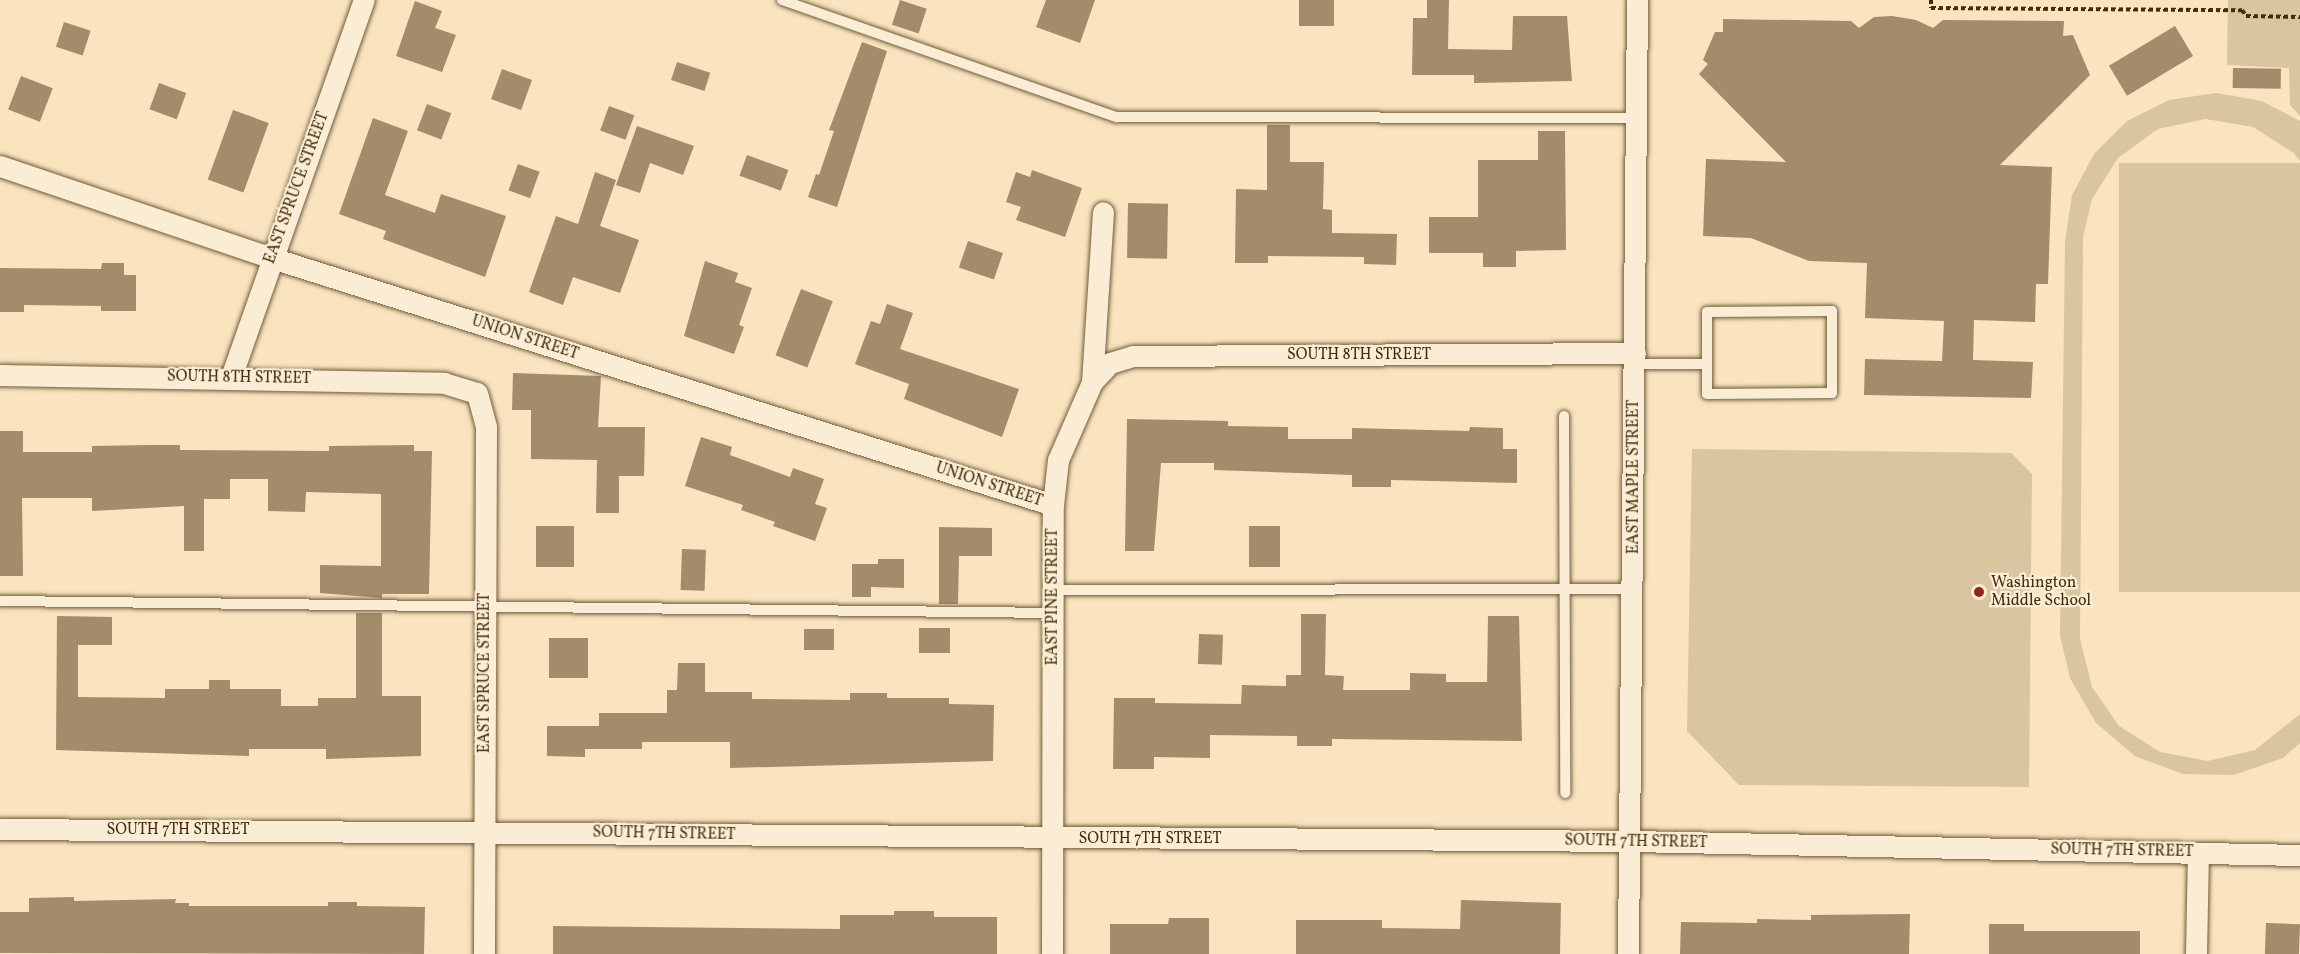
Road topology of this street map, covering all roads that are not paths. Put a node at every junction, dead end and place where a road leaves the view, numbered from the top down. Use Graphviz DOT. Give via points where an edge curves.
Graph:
graph roads {
  1 [pos="364,0"];
  2 [pos="782,0"];
  3 [pos="1637,0"];
  4 [pos="1636,118"];
  5 [pos="0,166"];
  6 [pos="1103,212"];
  7 [pos="272,258"];
  8 [pos="1635,359"];
  9 [pos="1707,364"];
  10 [pos="0,375"];
  11 [pos="231,377"];
  12 [pos="1092,382"];
  13 [pos="477,393"];
  14 [pos="1564,416"];
  15 [pos="1053,505"];
  16 [pos="1564,589"];
  17 [pos="1633,589"];
  18 [pos="1053,590"];
  19 [pos="0,601"];
  20 [pos="485,608"];
  21 [pos="1053,613"];
  22 [pos="1564,793"];
  23 [pos="0,829"];
  24 [pos="485,832"];
  25 [pos="1052,838"];
  26 [pos="1631,841"];
  27 [pos="2198,853"];
  28 [pos="2300,855"];
  29 [pos="484,954"];
  30 [pos="1052,954"];
  31 [pos="1628,954"];
  32 [pos="2196,954"];
  1 -- 7 [label="street, EAST SPRUCE STREET"];
  2 -- 4 [label="lane" via="1117,117"];
  3 -- 4 [label="street, EAST MAPLE STREET"];
  4 -- 8 [label="street, EAST MAPLE STREET"];
  5 -- 7 [label="street, UNION STREET"];
  6 -- 12 [label="street, EAST PINE STREET"];
  7 -- 11 [label="street, EAST SPRUCE STREET"];
  7 -- 15 [label="street, UNION STREET"];
  8 -- 9 [label="lane"];
  8 -- 12 [label="street, SOUTH 8TH STREET" via="1133,356 1110,363"];
  8 -- 17 [label="street, EAST MAPLE STREET"];
  9 -- 9 [label="lane" via="1707,394 1832,393 1832,311 1707,312"];
  10 -- 11 [label="street, SOUTH 8TH STREET"];
  11 -- 13 [label="street, SOUTH 8TH STREET" via="444,383"];
  12 -- 15 [label="street, EAST PINE STREET" via="1058,460"];
  13 -- 20 [label="street, EAST SPRUCE STREET" via="486,426"];
  14 -- 16 [label="lane"];
  15 -- 18 [label="street, EAST PINE STREET"];
  16 -- 17 [label="lane"];
  16 -- 18 [label="lane"];
  16 -- 22 [label="lane"];
  17 -- 26 [label="street, EAST MAPLE STREET"];
  18 -- 21 [label="street, EAST PINE STREET"];
  19 -- 20 [label="lane"];
  20 -- 21 [label="lane"];
  20 -- 24 [label="street, EAST SPRUCE STREET"];
  21 -- 25 [label="street, EAST PINE STREET"];
  23 -- 24 [label="street, SOUTH 7TH STREET"];
  24 -- 25 [label="street, SOUTH 7TH STREET"];
  24 -- 29 [label="street, EAST SPRUCE STREET"];
  25 -- 26 [label="street, SOUTH 7TH STREET"];
  25 -- 30 [label="street, EAST PINE STREET"];
  26 -- 27 [label="street, SOUTH 7TH STREET"];
  26 -- 31 [label="street, EAST MAPLE STREET"];
  27 -- 28 [label="street, SOUTH 7TH STREET"];
  27 -- 32 [label="street"];
}
